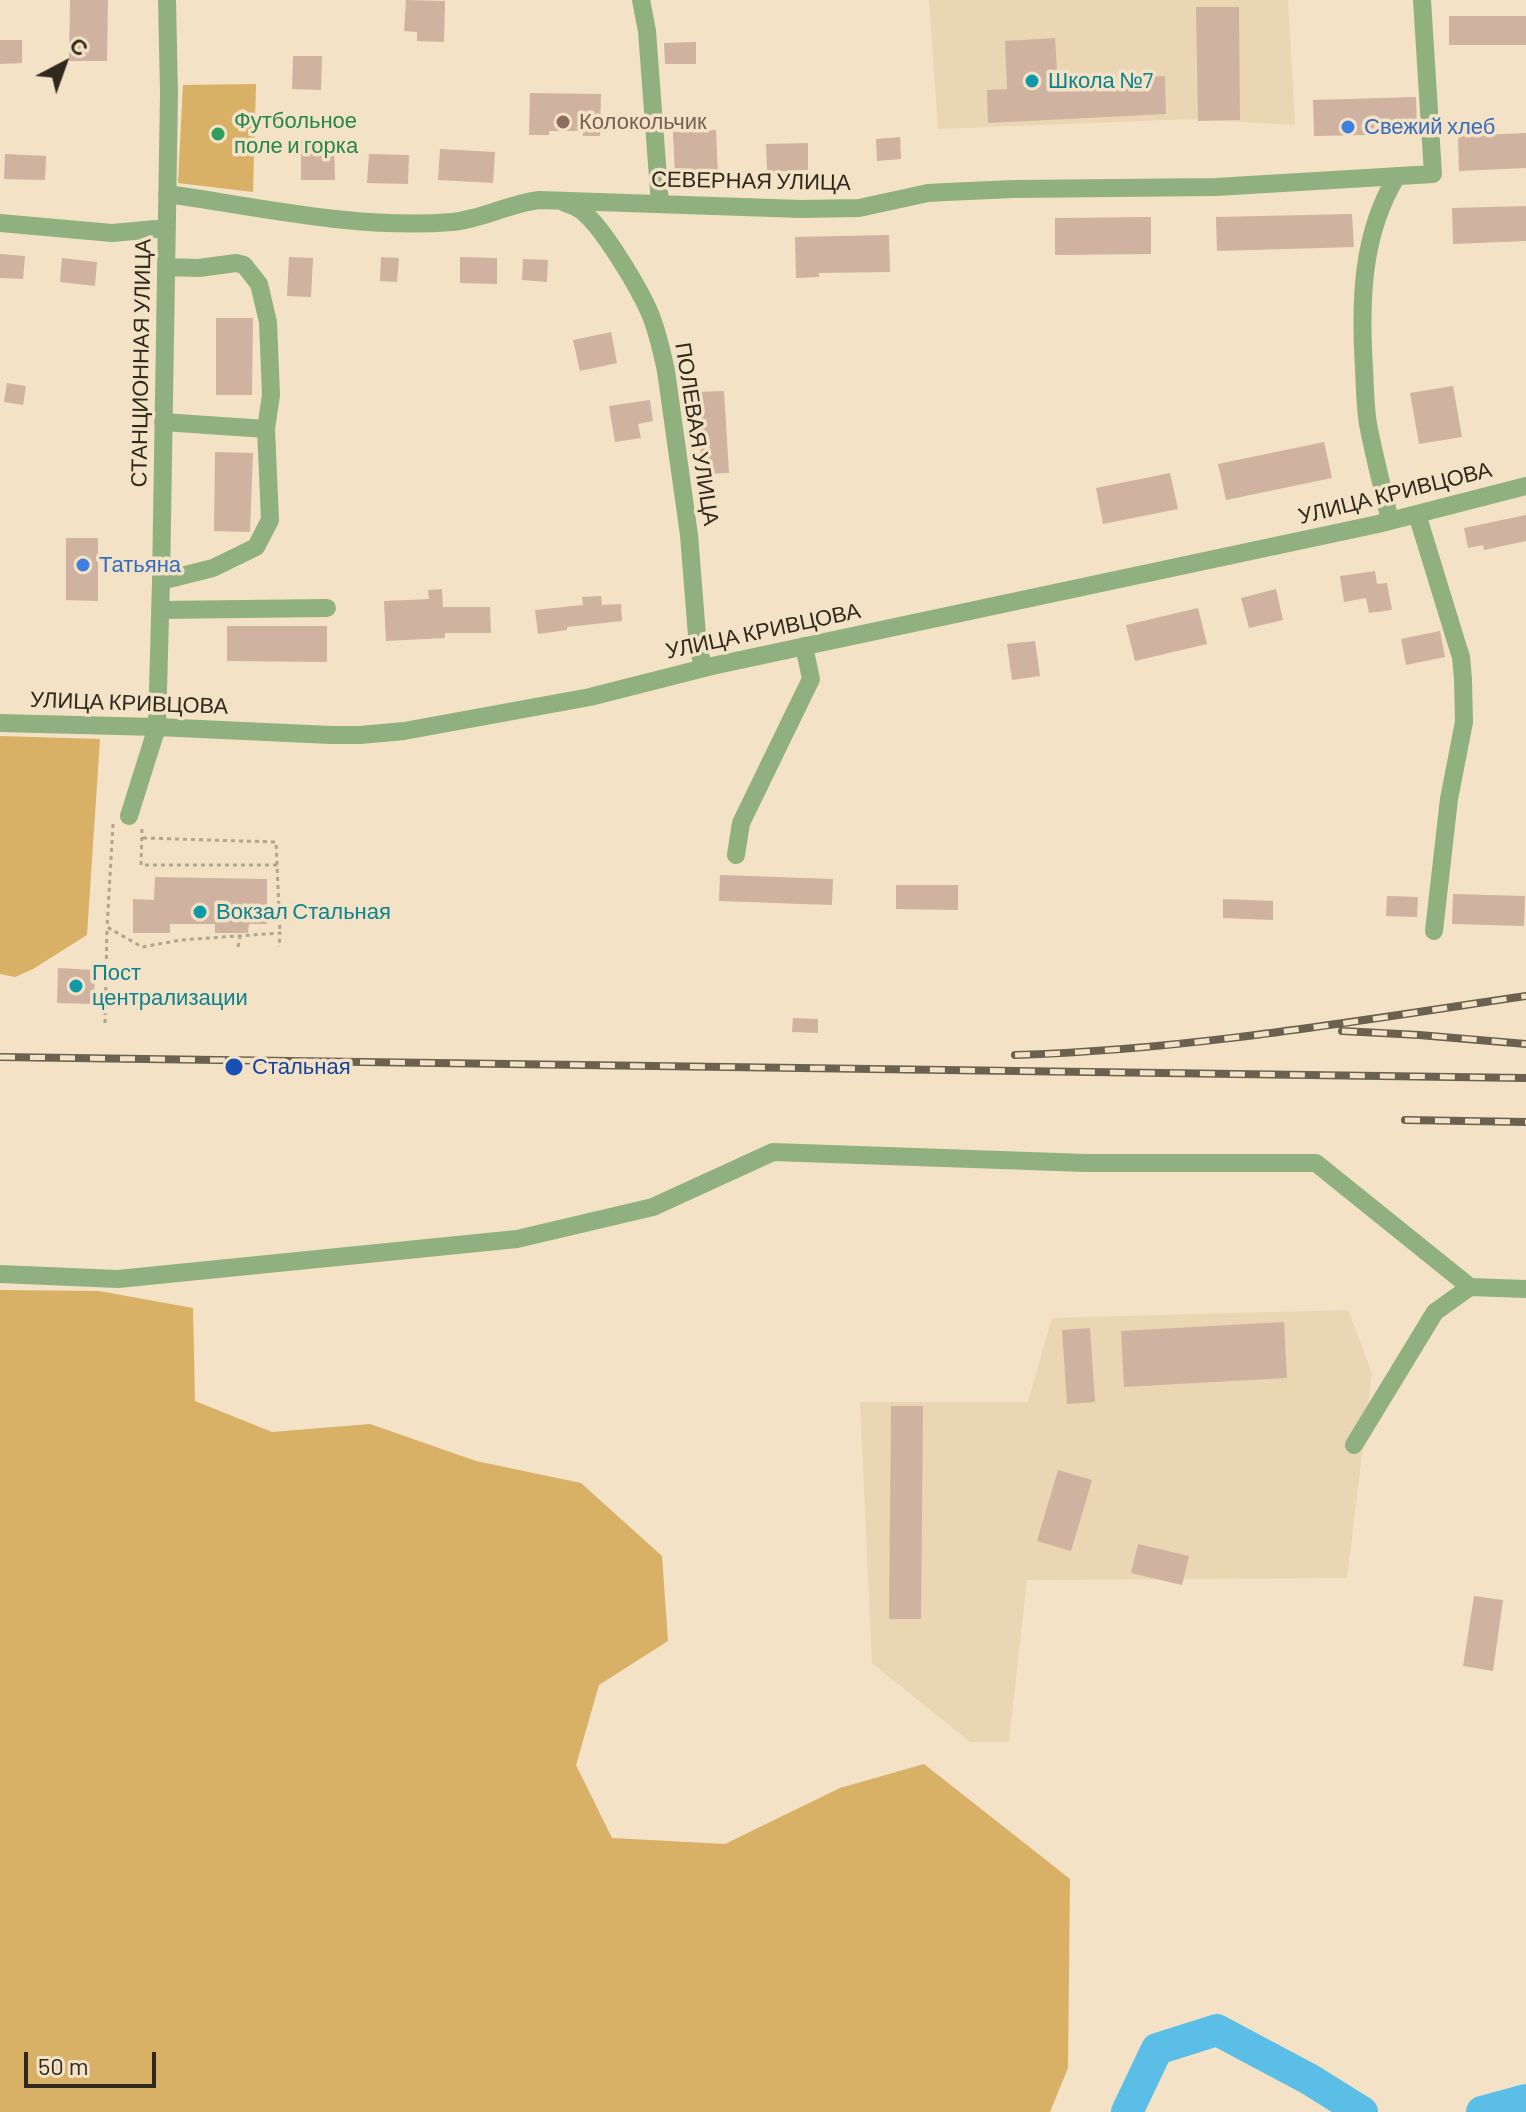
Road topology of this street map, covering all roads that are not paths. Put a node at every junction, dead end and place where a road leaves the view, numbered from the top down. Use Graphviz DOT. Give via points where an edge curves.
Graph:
graph roads {
  1 [pos="167,0"];
  2 [pos="641,0"];
  3 [pos="1422,0"];
  4 [pos="1397,176"];
  5 [pos="167,194"];
  6 [pos="555,200"];
  7 [pos="660,204"];
  8 [pos="0,223"];
  9 [pos="167,228"];
  10 [pos="166,267"];
  11 [pos="163,422"];
  12 [pos="266,429"];
  13 [pos="1526,486"];
  14 [pos="1417,514"];
  15 [pos="1390,521"];
  16 [pos="161,581"];
  17 [pos="327,608"];
  18 [pos="160,610"];
  19 [pos="804,646"];
  20 [pos="704,668"];
  21 [pos="0,723"];
  22 [pos="157,727"];
  23 [pos="128,822"];
  24 [pos="736,855"];
  25 [pos="1434,931"];
  26 [pos="0,1274"];
  27 [pos="1470,1287"];
  28 [pos="1526,1289"];
  29 [pos="1354,1445"];
  1 -- 5 [label="street, СТАНЦИОННАЯ УЛИЦА"];
  2 -- 7 [label="street"];
  3 -- 4 [label="street, СЕВЕРНАЯ УЛИЦА" via="1433,174"];
  4 -- 7 [label="street, СЕВЕРНАЯ УЛИЦА" via="1216,187 960,191 834,209"];
  4 -- 15 [label="street" via="1374,230 1362,294 1368,423"];
  5 -- 6 [label="street, СЕВЕРНАЯ УЛИЦА" via="413,224 455,222 527,201"];
  5 -- 9 [label="street, СТАНЦИОННАЯ УЛИЦА"];
  6 -- 7 [label="street, СЕВЕРНАЯ УЛИЦА"];
  6 -- 20 [label="street, ПОЛЕВАЯ УЛИЦА" via="573,205 594,223 646,305 656,331 666,371"];
  8 -- 9 [label="street" via="112,233"];
  9 -- 10 [label="street, СТАНЦИОННАЯ УЛИЦА"];
  10 -- 11 [label="street, СТАНЦИОННАЯ УЛИЦА"];
  10 -- 12 [label="street" via="236,263 259,284 268,322 271,395"];
  11 -- 12 [label="street"];
  11 -- 16 [label="street, СТАНЦИОННАЯ УЛИЦА"];
  12 -- 16 [label="street" via="270,520 256,547 213,568"];
  13 -- 14 [label="street, УЛИЦА КРИВЦОВА"];
  14 -- 15 [label="street, УЛИЦА КРИВЦОВА"];
  14 -- 25 [label="street" via="1463,679 1464,722"];
  15 -- 19 [label="street, УЛИЦА КРИВЦОВА"];
  16 -- 18 [label="street, СТАНЦИОННАЯ УЛИЦА"];
  17 -- 18 [label="street"];
  18 -- 22 [label="street, СТАНЦИОННАЯ УЛИЦА"];
  19 -- 20 [label="street, УЛИЦА КРИВЦОВА"];
  19 -- 24 [label="street" via="811,679 741,823"];
  20 -- 22 [label="street, УЛИЦА КРИВЦОВА" via="590,697 404,731 331,735"];
  21 -- 22 [label="street, УЛИЦА КРИВЦОВА"];
  22 -- 23 [label="street, СТАНЦИОННАЯ УЛИЦА"];
  26 -- 27 [label="street" via="118,1279 517,1239 653,1207 773,1152 1086,1163 1316,1163"];
  27 -- 28 [label="street"];
  27 -- 29 [label="street" via="1435,1312"];
}
